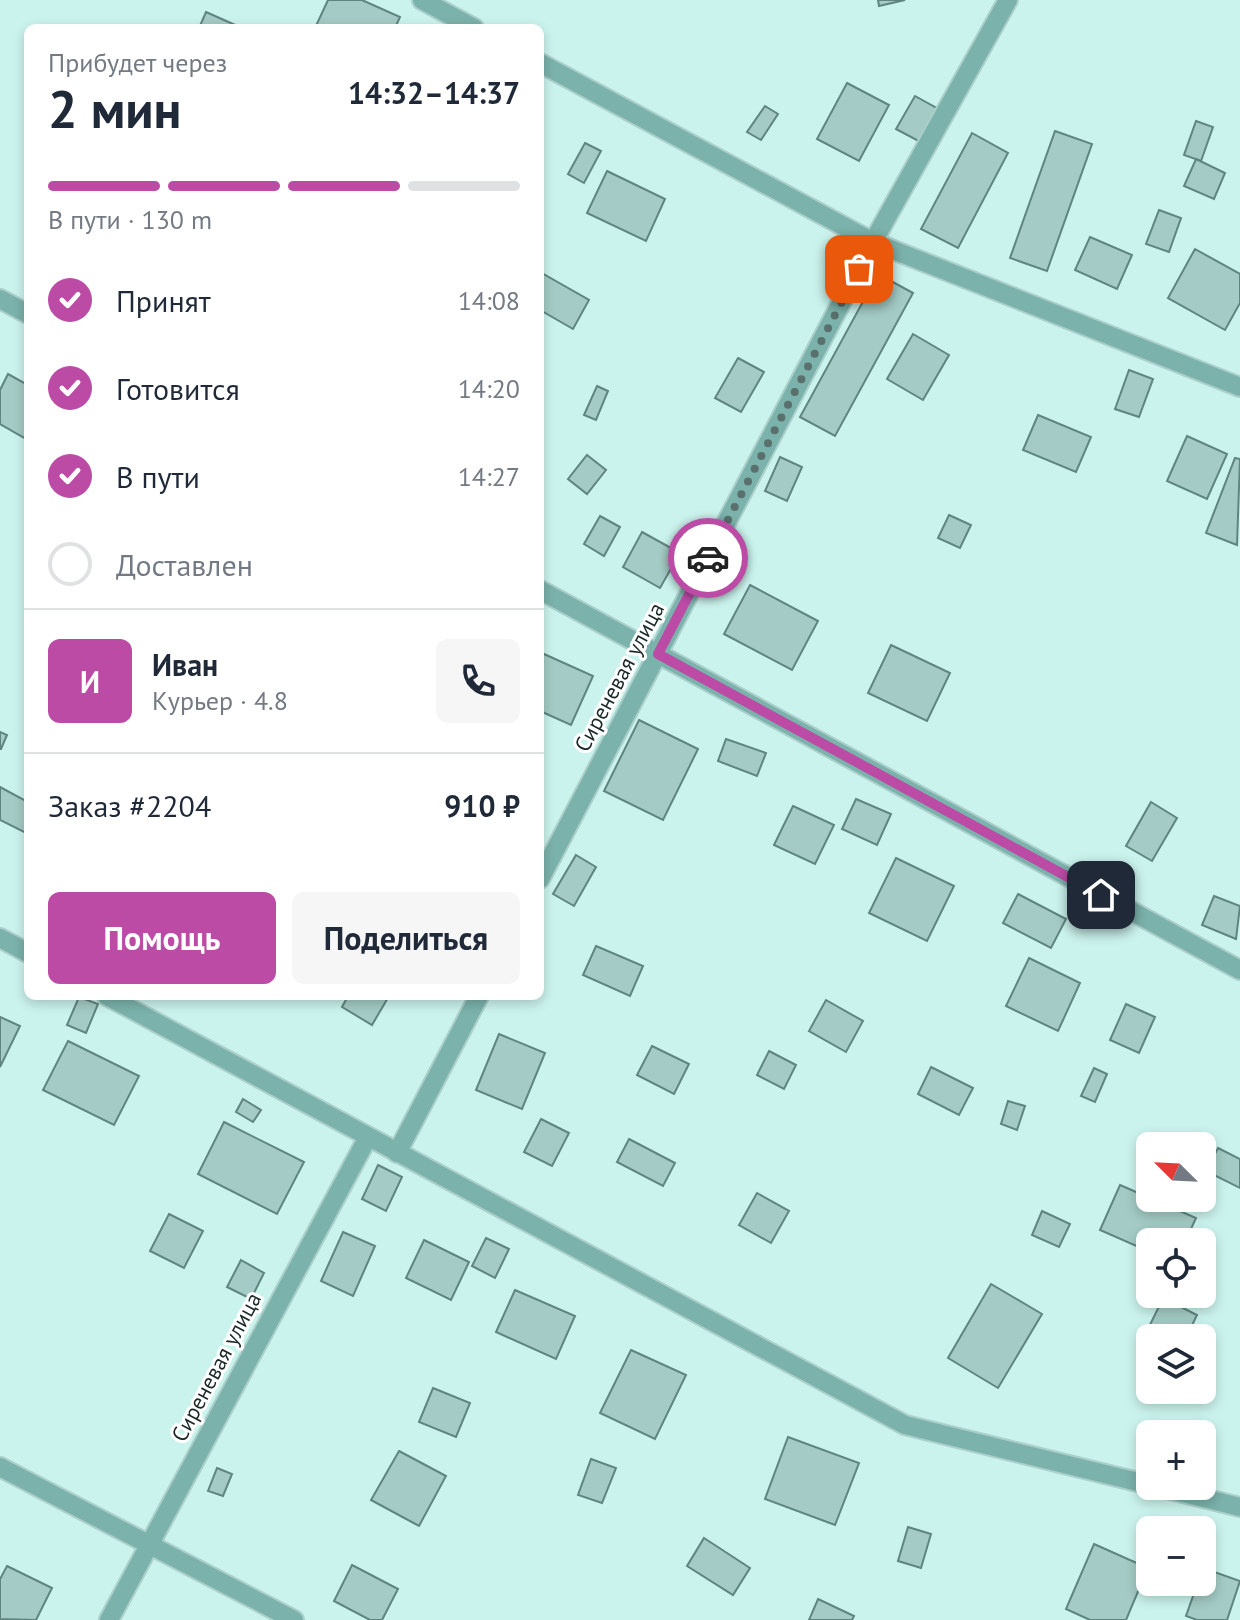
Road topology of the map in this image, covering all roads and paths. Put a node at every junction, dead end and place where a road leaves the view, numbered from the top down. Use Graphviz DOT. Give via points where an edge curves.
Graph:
graph roads {
  1 [pos="422,0"];
  2 [pos="1008,0"];
  3 [pos="467,24"];
  4 [pos="544,65"];
  5 [pos="873,242"];
  6 [pos="0,299"];
  7 [pos="24,312"];
  8 [pos="1240,387"];
  9 [pos="544,592"];
  10 [pos="658,654"];
  11 [pos="544,871"];
  12 [pos="0,938"];
  13 [pos="24,951"];
  14 [pos="1240,970"];
  15 [pos="114,1000"];
  16 [pos="477,1000"];
  17 [pos="368,1137"];
  18 [pos="397,1153"];
  19 [pos="0,1467"];
  20 [pos="1136,1481"];
  21 [pos="1212,1500"];
  22 [pos="1240,1507"];
  23 [pos="147,1543"];
  24 [pos="109,1620"];
  25 [pos="294,1620"];
  1 -- 3 [label="lane"];
  2 -- 5 [label="lane, Сиреневая улица"];
  4 -- 5 [label="lane"];
  5 -- 8 [label="lane"];
  5 -- 10 [label="lane, Сиреневая улица"];
  6 -- 7 [label="lane"];
  9 -- 10 [label="lane"];
  10 -- 11 [label="lane, Сиреневая улица"];
  10 -- 14 [label="lane"];
  12 -- 13 [label="lane"];
  15 -- 17 [label="lane"];
  16 -- 18 [label="lane"];
  17 -- 18 [label="lane"];
  17 -- 23 [label="lane, Сиреневая улица"];
  18 -- 20 [label="lane" via="905,1425"];
  19 -- 23 [label="lane"];
  21 -- 22 [label="lane"];
  23 -- 24 [label="lane, Сиреневая улица"];
  23 -- 25 [label="lane"];
}
